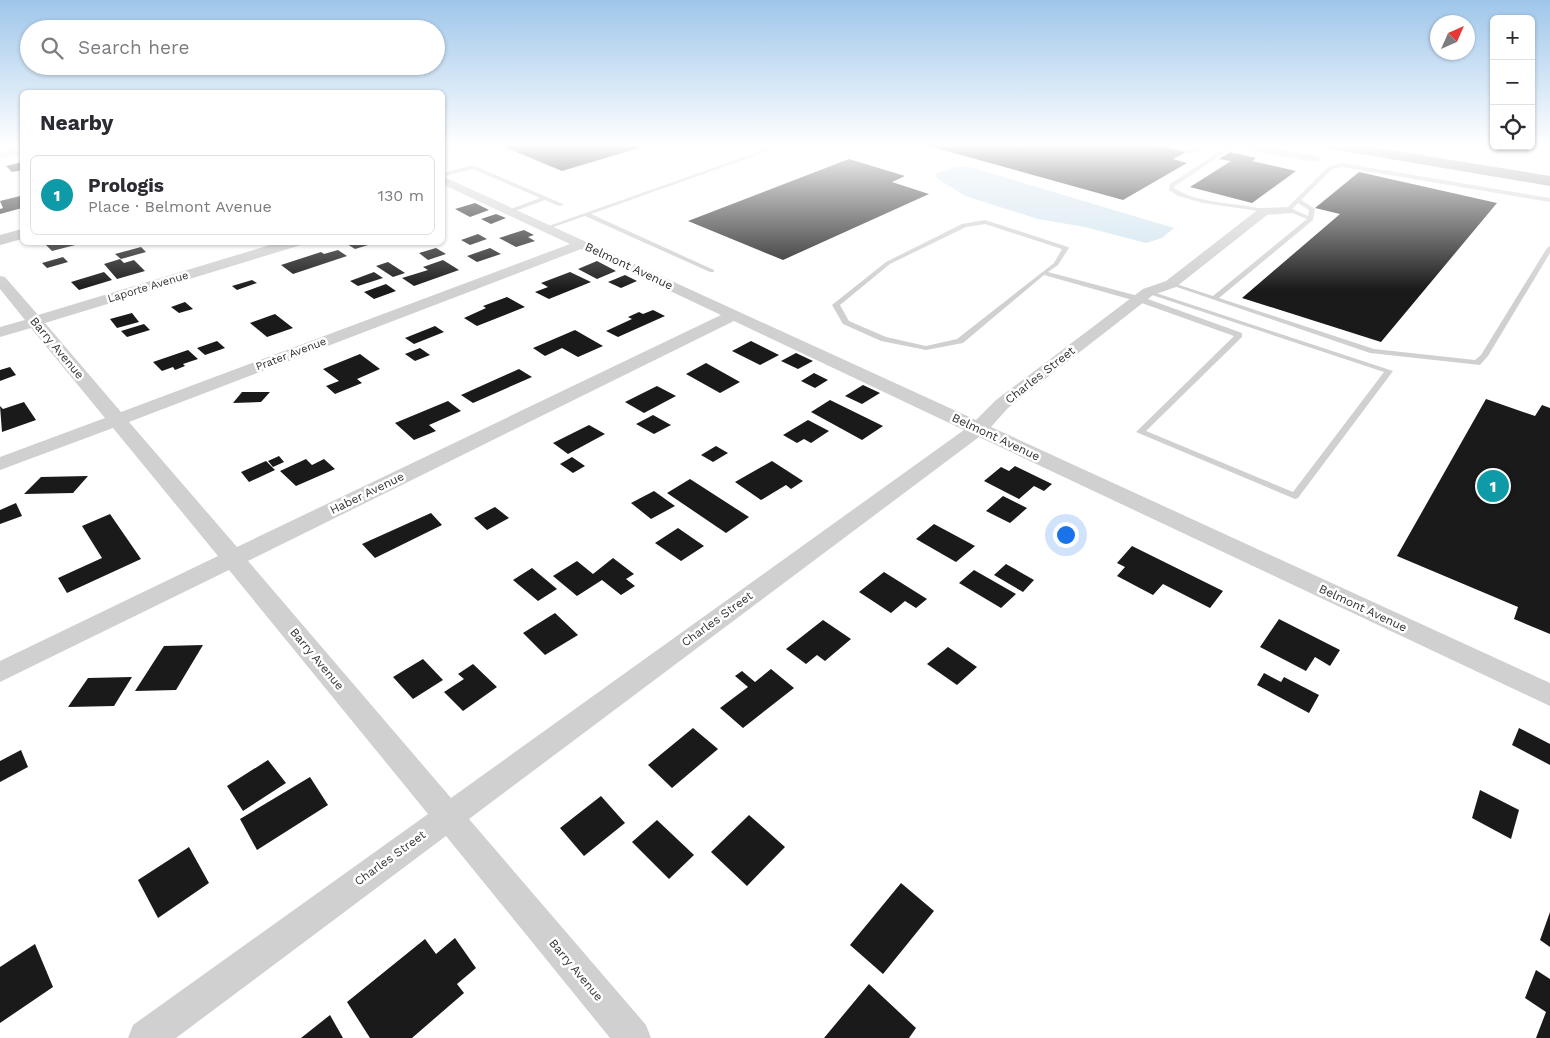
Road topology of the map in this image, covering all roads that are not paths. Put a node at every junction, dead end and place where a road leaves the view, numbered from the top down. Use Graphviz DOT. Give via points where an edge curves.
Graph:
graph roads {
  1 [pos="462,192"];
  2 [pos="470,192"];
  3 [pos="532,192"];
  4 [pos="647,192"];
  5 [pos="1181,192"];
  6 [pos="1306,192"];
  7 [pos="1505,192"];
  8 [pos="451,196"];
  9 [pos="545,198"];
  10 [pos="1550,200"];
  11 [pos="561,205"];
  12 [pos="1293,206"];
  13 [pos="510,211"];
  14 [pos="1264,211"];
  15 [pos="585,214"];
  16 [pos="1311,219"];
  17 [pos="546,228"];
  18 [pos="20,235"];
  19 [pos="0,240"];
  20 [pos="582,244"];
  21 [pos="286,245"];
  22 [pos="1550,248"];
  23 [pos="712,271"];
  24 [pos="1043,273"];
  25 [pos="0,280"];
  26 [pos="1171,284"];
  27 [pos="1144,295"];
  28 [pos="1214,298"];
  29 [pos="734,315"];
  30 [pos="35,321"];
  31 [pos="0,332"];
  32 [pos="117,419"];
  33 [pos="978,429"];
  34 [pos="0,464"];
  35 [pos="233,558"];
  36 [pos="0,672"];
  37 [pos="1550,695"];
  38 [pos="448,816"];
  39 [pos="146,1038"];
  40 [pos="634,1038"];
  1 -- 8 [label="street"];
  2 -- 13 [label="street, Belmont Avenue"];
  3 -- 9 [label="lane"];
  4 -- 15 [label="lane"];
  5 -- 14 [label="lane" via="1216,204 1241,205"];
  6 -- 12 [label="lane"];
  7 -- 10 [label="lane"];
  9 -- 11 [label="lane"];
  9 -- 13 [label="lane"];
  12 -- 14 [label="street"];
  12 -- 16 [label="lane"];
  12 -- 16 [label="lane" via="1312,208"];
  13 -- 17 [label="street, Belmont Avenue"];
  14 -- 26 [label="street, Charles Street"];
  15 -- 17 [label="lane"];
  15 -- 23 [label="lane"];
  16 -- 28 [label="lane"];
  17 -- 20 [label="street, Belmont Avenue"];
  18 -- 19 [label="main road"];
  20 -- 29 [label="street, Belmont Avenue"];
  20 -- 32 [label="street, Prater Avenue"];
  21 -- 30 [label="street, Laporte Avenue"];
  22 -- 28 [label="lane" via="1484,356 1477,362 1373,350"];
  24 -- 24 [label="lane" via="960,341 926,348 884,339 846,322 836,305 888,263 964,225 985,222 1066,248 1056,264"];
  24 -- 27 [label="lane"];
  25 -- 30 [label="street, Barry Avenue"];
  26 -- 27 [label="street, Charles Street"];
  26 -- 28 [label="lane"];
  27 -- 27 [label="lane" via="1389,371 1295,496 1140,432 1239,335"];
  27 -- 33 [label="street, Charles Street" via="1002,404"];
  29 -- 33 [label="street, Belmont Avenue"];
  29 -- 35 [label="street, Haber Avenue"];
  30 -- 31 [label="street, Laporte Avenue"];
  30 -- 32 [label="street, Barry Avenue"];
  32 -- 34 [label="street, Prater Avenue"];
  32 -- 35 [label="street, Barry Avenue"];
  33 -- 37 [label="street, Belmont Avenue"];
  33 -- 38 [label="street, Charles Street"];
  35 -- 36 [label="street, Haber Avenue"];
  35 -- 38 [label="street, Barry Avenue"];
  38 -- 39 [label="street, Charles Street"];
  38 -- 40 [label="street, Barry Avenue"];
}
